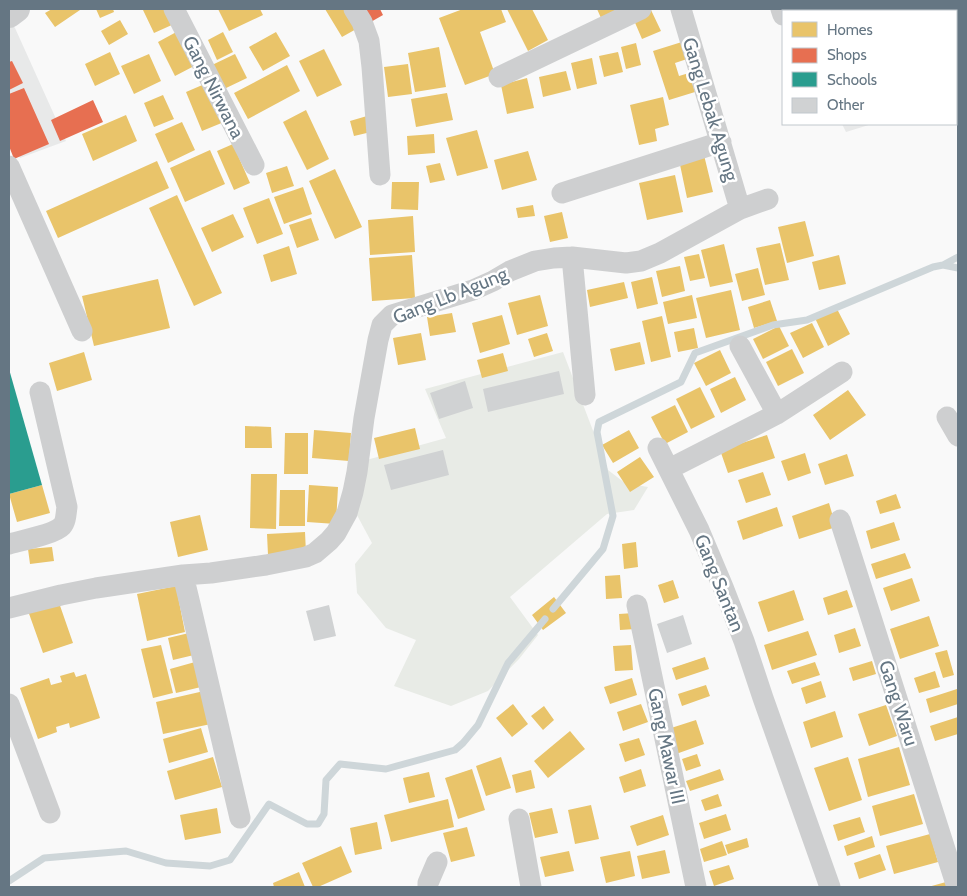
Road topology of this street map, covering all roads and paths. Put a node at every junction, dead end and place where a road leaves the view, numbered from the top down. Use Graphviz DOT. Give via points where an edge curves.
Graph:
graph roads {
  1 [pos="18,9"];
  2 [pos="174,9"];
  3 [pos="354,9"];
  4 [pos="641,9"];
  5 [pos="681,9"];
  6 [pos="9,15"];
  7 [pos="499,77"];
  8 [pos="721,142"];
  9 [pos="254,165"];
  10 [pos="9,166"];
  11 [pos="380,175"];
  12 [pos="562,193"];
  13 [pos="768,199"];
  14 [pos="740,209"];
  15 [pos="572,257"];
  16 [pos="82,331"];
  17 [pos="740,346"];
  18 [pos="842,372"];
  19 [pos="40,392"];
  20 [pos="586,395"];
  21 [pos="777,414"];
  22 [pos="947,417"];
  23 [pos="958,436"];
  24 [pos="658,448"];
  25 [pos="669,469"];
  26 [pos="840,520"];
  27 [pos="9,544"];
  28 [pos="183,575"];
  29 [pos="637,605"];
  30 [pos="9,608"];
  31 [pos="9,704"];
  32 [pos="14,733"];
  33 [pos="50,813"];
  34 [pos="240,818"];
  35 [pos="519,819"];
  36 [pos="437,862"];
  37 [pos="428,887"];
  38 [pos="532,887"];
  39 [pos="696,887"];
  40 [pos="830,887"];
  41 [pos="957,887"];
  1 -- 6 [label="street"];
  2 -- 9 [label="street, Gang Nirwana"];
  3 -- 11 [label="street" via="369,41"];
  4 -- 7 [label="street"];
  5 -- 8 [label="street, Gang Lebak Agung"];
  8 -- 12 [label="street"];
  8 -- 14 [label="street, Gang Lebak Agung"];
  10 -- 16 [label="street"];
  13 -- 14 [label="street, Gang Lb Agung"];
  14 -- 15 [label="street, Gang Lb Agung" via="641,260 626,263"];
  15 -- 20 [label="street"];
  15 -- 28 [label="street, Gang Lb Agung" via="535,261 473,290 392,315 382,325 378,340 356,479 340,527 329,541 306,557"];
  17 -- 21 [label="street"];
  18 -- 21 [label="street"];
  19 -- 27 [label="street" via="67,507 66,516 63,526 55,531"];
  21 -- 25 [label="street"];
  22 -- 23 [label="street"];
  24 -- 25 [label="street, Gang Santan"];
  25 -- 40 [label="street, Gang Santan" via="699,530 744,641"];
  26 -- 41 [label="street, Gang Waru"];
  28 -- 30 [label="street, Gang Lb Agung" via="96,588"];
  28 -- 34 [label="street"];
  29 -- 39 [label="street, Gang Mawar III"];
  31 -- 32 [label="street"];
  32 -- 33 [label="street"];
  35 -- 38 [label="street"];
  36 -- 37 [label="street"];
}
